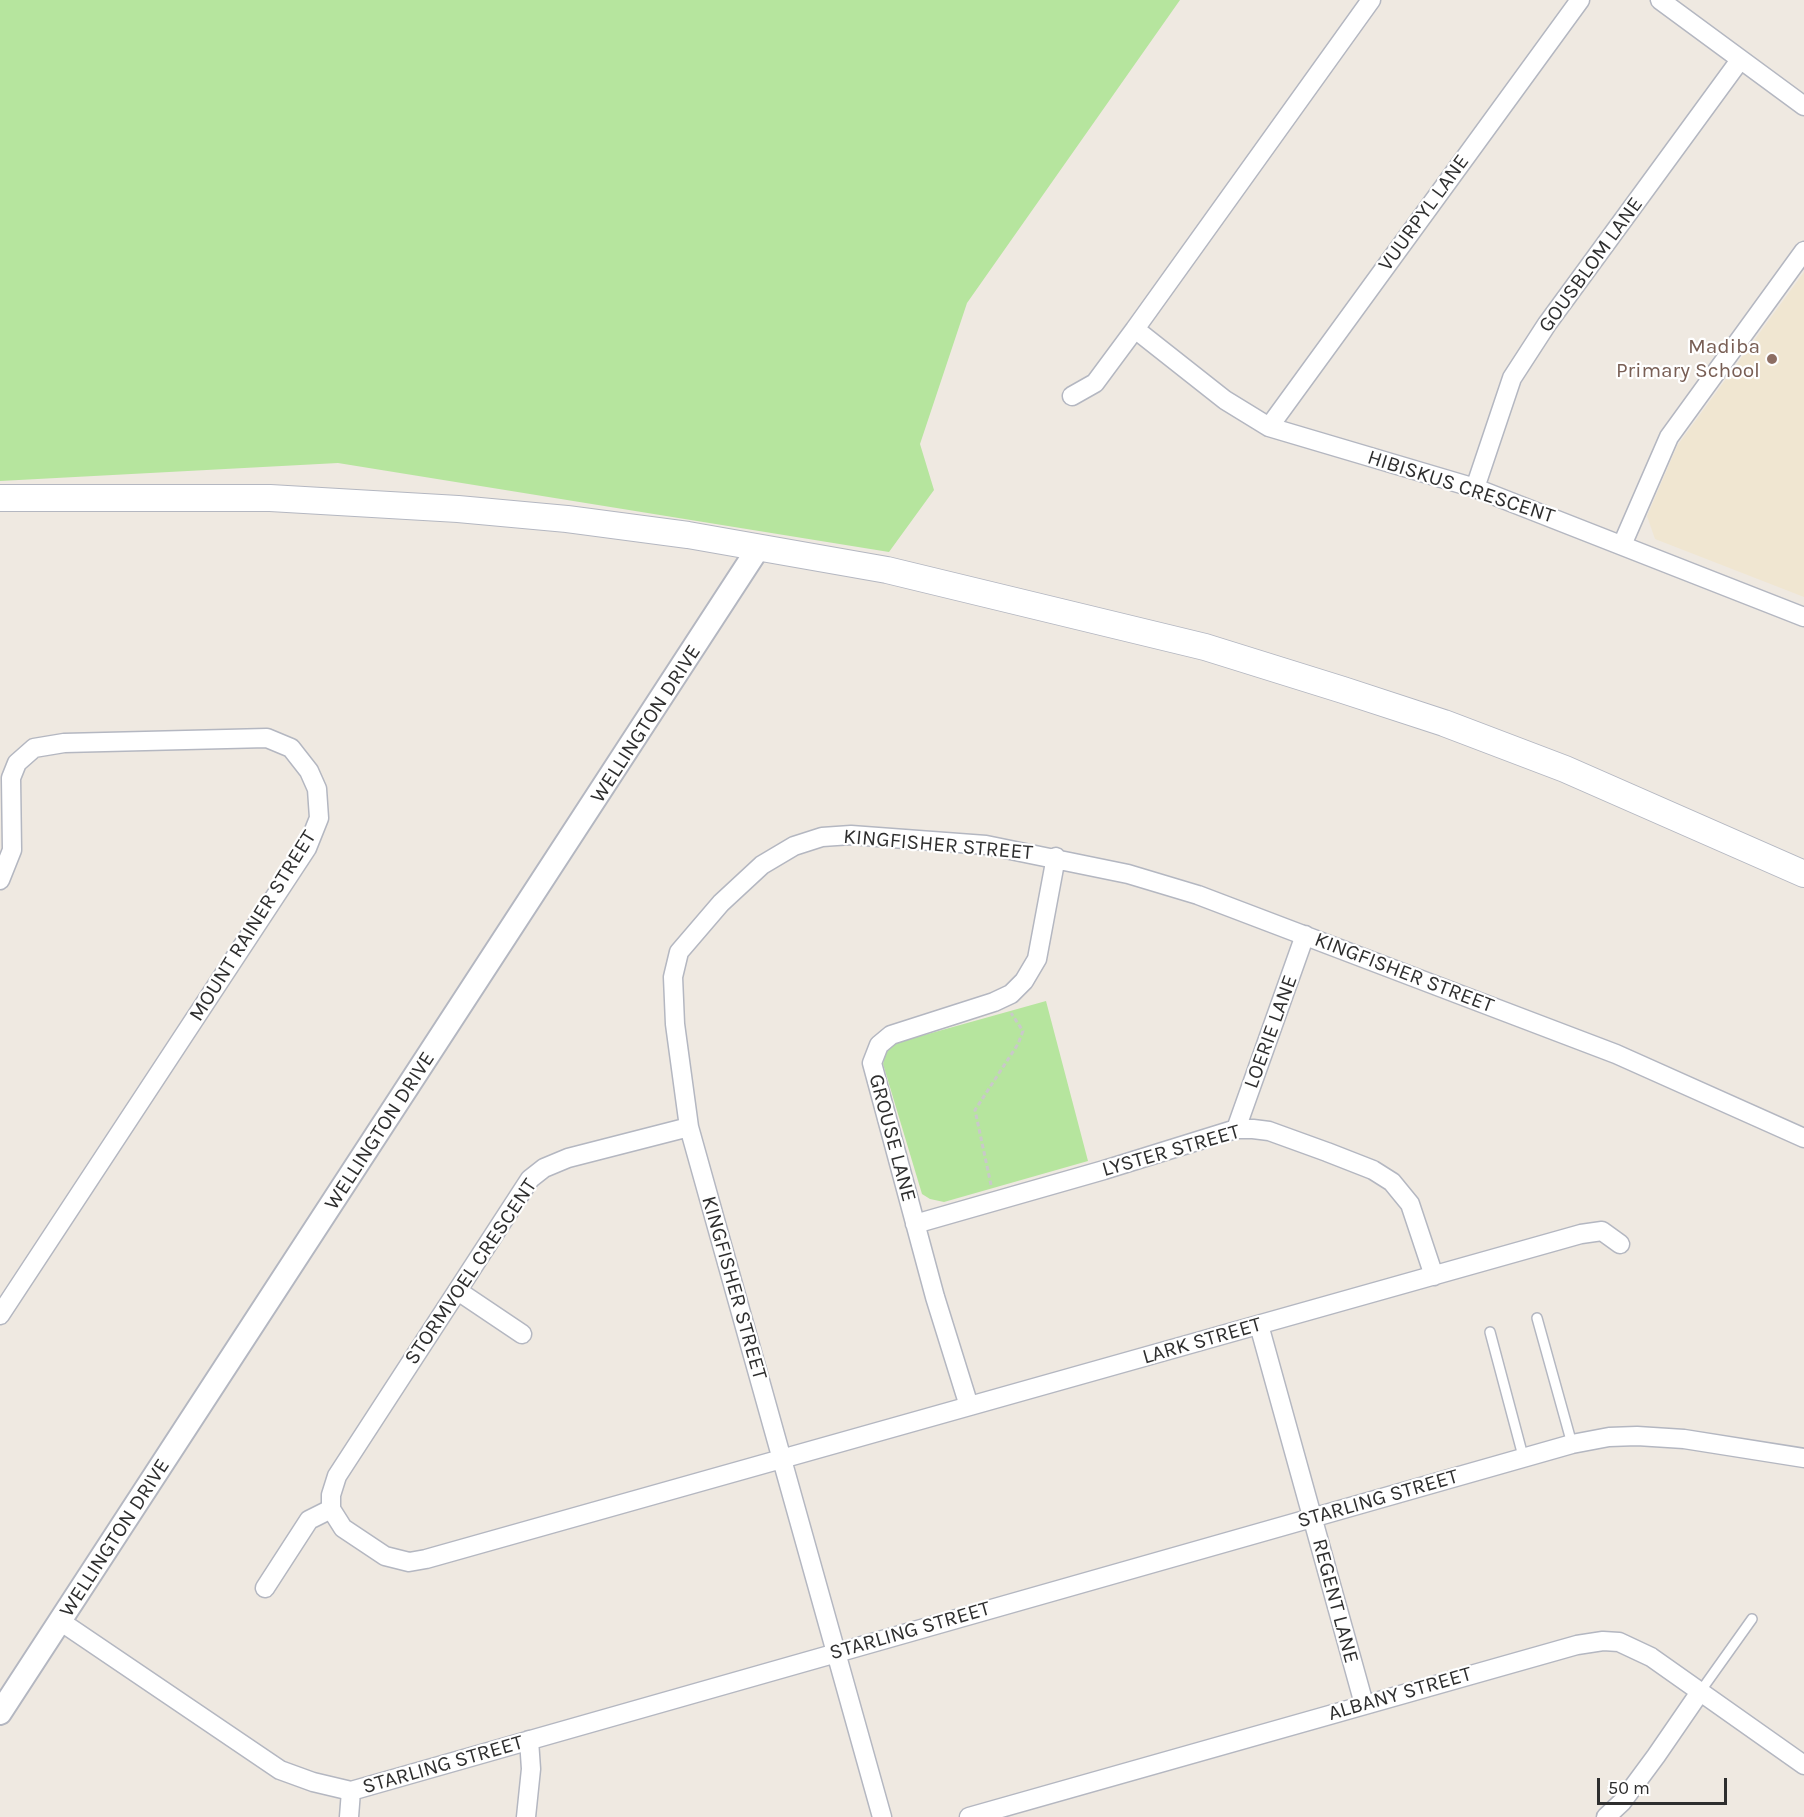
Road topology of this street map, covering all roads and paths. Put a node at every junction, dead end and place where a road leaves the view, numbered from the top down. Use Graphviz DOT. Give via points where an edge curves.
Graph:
graph roads {
  1 [pos="1371,0"];
  2 [pos="1580,0"];
  3 [pos="1660,0"];
  4 [pos="1740,60"];
  5 [pos="1804,106"];
  6 [pos="1804,251"];
  7 [pos="1135,329"];
  8 [pos="1071,396"];
  9 [pos="1269,427"];
  10 [pos="1476,488"];
  11 [pos="0,498"];
  12 [pos="1622,546"];
  13 [pos="759,547"];
  14 [pos="1804,617"];
  15 [pos="1056,857"];
  16 [pos="1804,874"];
  17 [pos="0,880"];
  18 [pos="1305,935"];
  19 [pos="1010,1011"];
  20 [pos="689,1127"];
  21 [pos="1236,1129"];
  22 [pos="1804,1138"];
  23 [pos="995,1201"];
  24 [pos="915,1224"];
  25 [pos="1620,1244"];
  26 [pos="1434,1276"];
  27 [pos="458,1291"];
  28 [pos="0,1316"];
  29 [pos="1537,1318"];
  30 [pos="1259,1325"];
  31 [pos="1490,1332"];
  32 [pos="522,1334"];
  33 [pos="969,1406"];
  34 [pos="1572,1444"];
  35 [pos="1803,1453"];
  36 [pos="1523,1456"];
  37 [pos="781,1460"];
  38 [pos="331,1509"];
  39 [pos="1312,1517"];
  40 [pos="265,1588"];
  41 [pos="1752,1619"];
  42 [pos="60,1621"];
  43 [pos="836,1652"];
  44 [pos="1700,1692"];
  45 [pos="1364,1704"];
  46 [pos="0,1713"];
  47 [pos="529,1740"];
  48 [pos="1804,1766"];
  49 [pos="351,1791"];
  50 [pos="349,1817"];
  51 [pos="526,1817"];
  52 [pos="882,1817"];
  53 [pos="969,1817"];
  54 [pos="1606,1817"];
  1 -- 7 [label="street"];
  2 -- 9 [label="street, VUURPYL LANE"];
  3 -- 4 [label="street"];
  4 -- 5 [label="street"];
  4 -- 10 [label="street, GOUSBLOM LANE" via="1547,324 1512,378"];
  6 -- 12 [label="street" via="1669,437"];
  7 -- 8 [label="street" via="1095,383"];
  7 -- 9 [label="street, HIBISKUS CRESCENT" via="1226,400"];
  9 -- 10 [label="street, HIBISKUS CRESCENT"];
  10 -- 12 [label="street, HIBISKUS CRESCENT"];
  11 -- 13 [label="main road" via="250,497 447,508 567,519"];
  12 -- 14 [label="street, HIBISKUS CRESCENT"];
  13 -- 16 [label="main road" via="887,570 1087,618 1205,647 1343,690 1565,769"];
  13 -- 42 [label="street, WELLINGTON DRIVE"];
  15 -- 18 [label="street, KINGFISHER STREET" via="1198,895"];
  15 -- 20 [label="street, KINGFISHER STREET" via="986,845 851,835 822,837 794,846 762,865 688,939 675,962 675,1024"];
  15 -- 24 [label="street, GROUSE LANE" via="1037,959 1024,981 1011,994 994,1002 891,1035 875,1054 872,1063"];
  17 -- 28 [label="street, MOUNT RAINER STREET" via="12,850 12,778 21,758 33,748 64,743 267,738 291,747 317,789 319,819 307,848"];
  18 -- 21 [label="street, LOERIE LANE"];
  18 -- 22 [label="street, KINGFISHER STREET" via="1616,1054"];
  19 -- 23 [label="path" via="1023,1031 975,1115"];
  20 -- 27 [label="street, STORMVOEL CRESCENT" via="568,1158 544,1168 524,1188"];
  20 -- 37 [label="street, KINGFISHER STREET"];
  21 -- 23 [label="street, LYSTER STREET"];
  21 -- 26 [label="street, LYSTER STREET" via="1269,1131 1364,1167 1392,1182 1410,1204"];
  23 -- 24 [label="street, LYSTER STREET"];
  24 -- 33 [label="street, GROUSE LANE"];
  25 -- 26 [label="street, LARK STREET" via="1602,1231 1592,1231"];
  26 -- 30 [label="street, LARK STREET"];
  27 -- 32 [label="street"];
  27 -- 38 [label="street, STORMVOEL CRESCENT" via="340,1471"];
  29 -- 34 [label="lane"];
  30 -- 33 [label="street, LARK STREET"];
  30 -- 39 [label="street, REGENT LANE"];
  31 -- 36 [label="lane"];
  33 -- 37 [label="street, LARK STREET"];
  34 -- 35 [label="street, STARLING STREET" via="1637,1436"];
  34 -- 36 [label="street, STARLING STREET"];
  36 -- 39 [label="street, STARLING STREET"];
  37 -- 38 [label="street" via="409,1562 385,1556 343,1528"];
  37 -- 43 [label="street, KINGFISHER STREET"];
  38 -- 40 [label="street" via="309,1520"];
  39 -- 43 [label="street, STARLING STREET"];
  39 -- 45 [label="street, REGENT LANE"];
  41 -- 44 [label="lane"];
  42 -- 46 [label="street, WELLINGTON DRIVE"];
  42 -- 49 [label="street, STARLING STREET" via="280,1770"];
  43 -- 47 [label="street, STARLING STREET"];
  43 -- 52 [label="street, KINGFISHER STREET"];
  44 -- 45 [label="street, ALBANY STREET" via="1652,1657 1619,1642 1603,1641"];
  44 -- 48 [label="street, ALBANY STREET"];
  44 -- 54 [label="street"];
  45 -- 53 [label="street, ALBANY STREET"];
  47 -- 49 [label="street, STARLING STREET"];
  47 -- 51 [label="street" via="531,1769"];
  49 -- 50 [label="street"];
}
